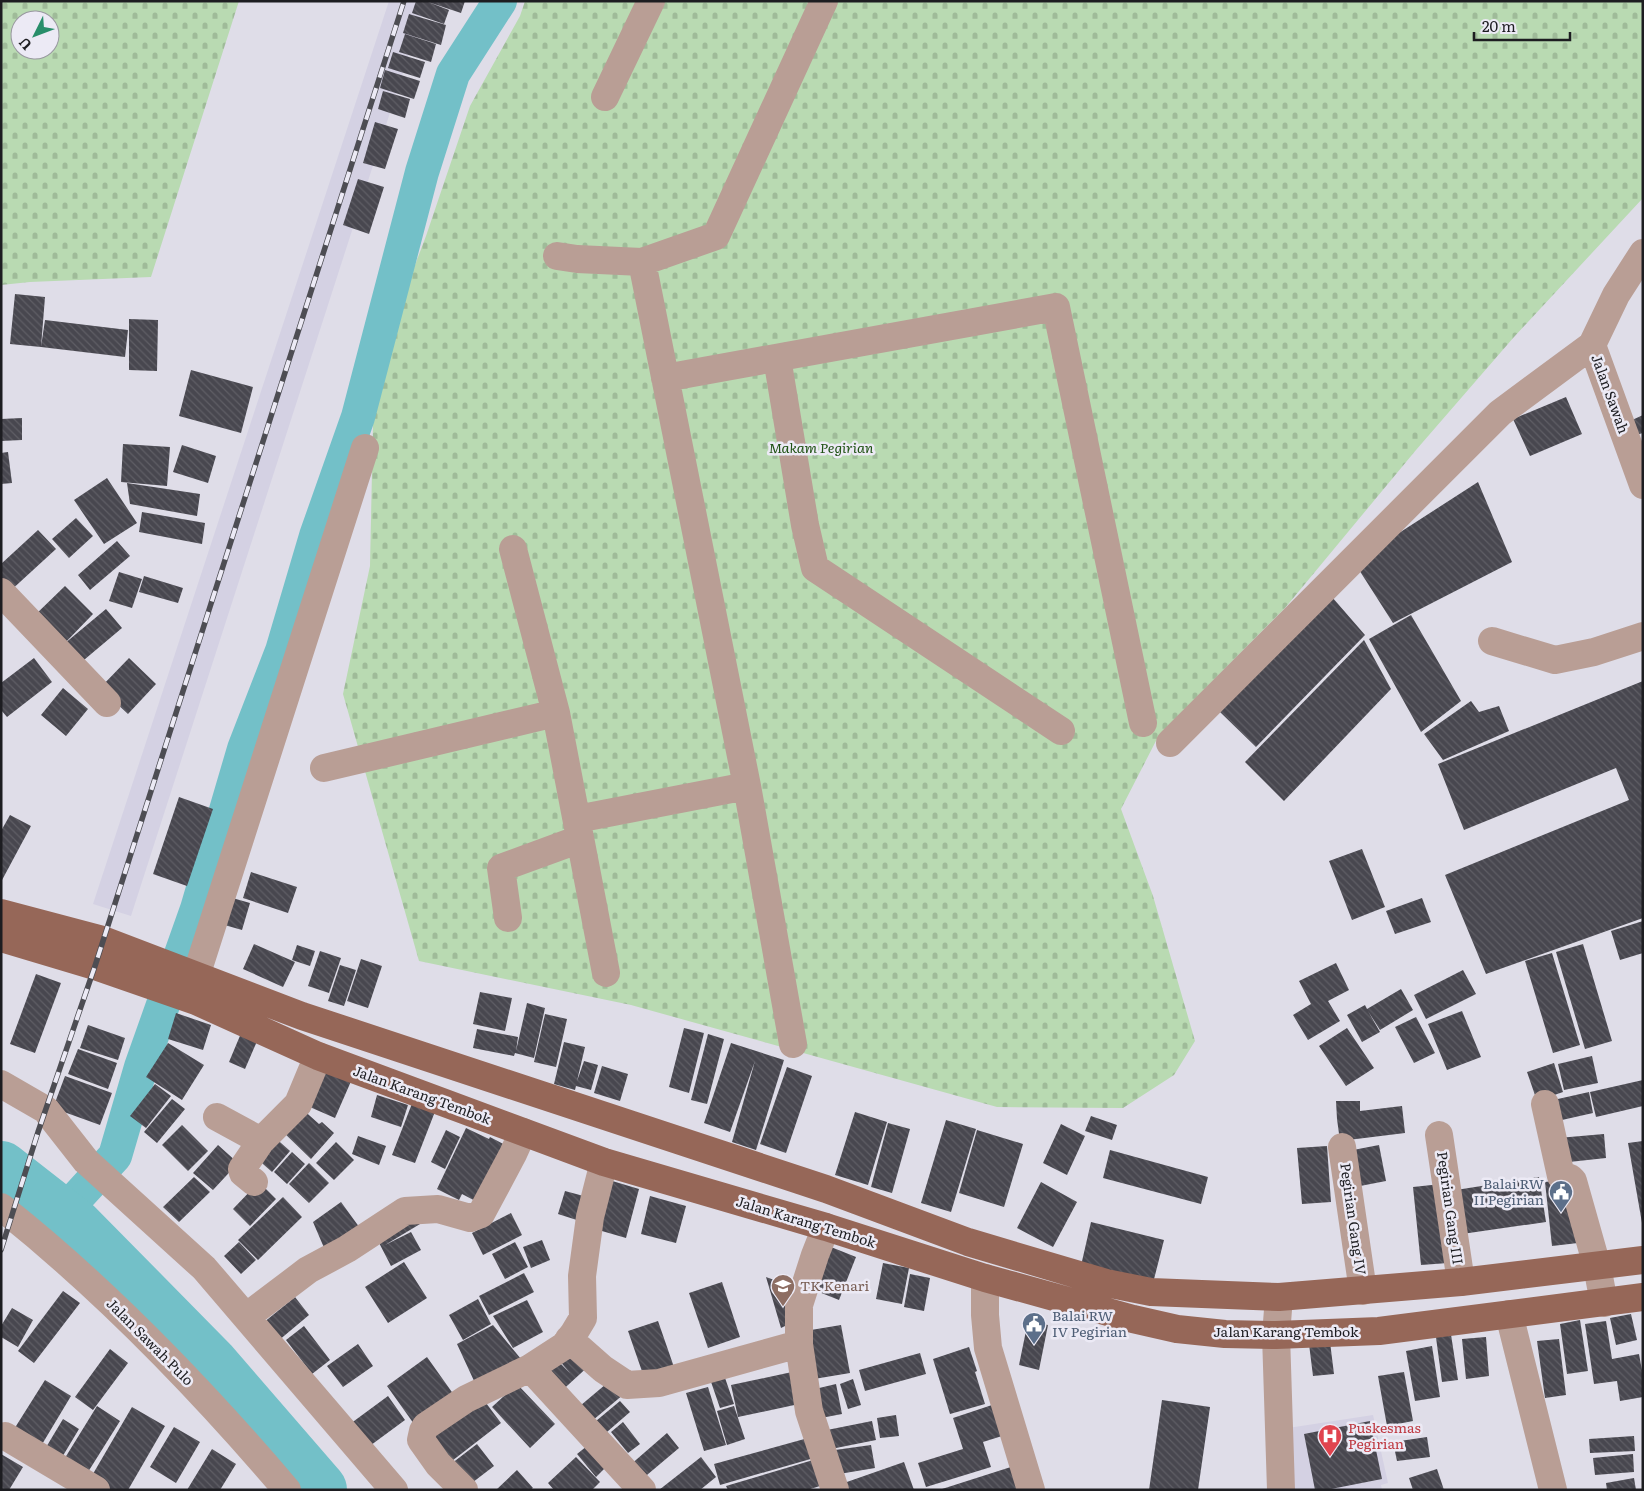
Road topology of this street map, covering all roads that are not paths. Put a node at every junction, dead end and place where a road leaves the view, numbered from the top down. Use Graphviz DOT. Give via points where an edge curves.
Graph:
graph roads {
  1 [pos="651,1"];
  2 [pos="824,1"];
  3 [pos="605,97"];
  4 [pos="1643,253"];
  5 [pos="557,256"];
  6 [pos="642,262"];
  7 [pos="1592,345"];
  8 [pos="777,358"];
  9 [pos="665,378"];
  10 [pos="365,448"];
  11 [pos="1643,485"];
  12 [pos="513,549"];
  13 [pos="1,592"];
  14 [pos="1643,636"];
  15 [pos="1492,641"];
  16 [pos="107,704"];
  17 [pos="556,713"];
  18 [pos="1144,723"];
  19 [pos="1061,731"];
  20 [pos="1170,742"];
  21 [pos="324,768"];
  22 [pos="747,786"];
  23 [pos="578,829"];
  24 [pos="1,913"];
  25 [pos="508,918"];
  26 [pos="1,938"];
  27 [pos="606,973"];
  28 [pos="160,976"];
  29 [pos="196,989"];
  30 [pos="302,1016"];
  31 [pos="793,1044"];
  32 [pos="293,1046"];
  33 [pos="318,1056"];
  34 [pos="1,1084"];
  35 [pos="1546,1104"];
  36 [pos="216,1117"];
  37 [pos="523,1132"];
  38 [pos="1439,1134"];
  39 [pos="261,1141"];
  40 [pos="694,1145"];
  41 [pos="1342,1147"];
  42 [pos="604,1162"];
  43 [pos="254,1182"];
  44 [pos="682,1185"];
  45 [pos="1,1207"];
  46 [pos="826,1227"];
  47 [pos="1643,1260"];
  48 [pos="1597,1266"];
  49 [pos="985,1278"];
  50 [pos="1461,1282"];
  51 [pos="1363,1291"];
  52 [pos="1279,1297"];
  53 [pos="1643,1297"];
  54 [pos="1604,1303"];
  55 [pos="1509,1314"];
  56 [pos="246,1317"];
  57 [pos="1276,1334"];
  58 [pos="569,1340"];
  59 [pos="799,1344"];
  60 [pos="530,1368"];
  61 [pos="5,1436"];
  62 [pos="262,1479"];
  63 [pos="96,1490"];
  64 [pos="286,1490"];
  65 [pos="394,1490"];
  66 [pos="464,1490"];
  67 [pos="642,1490"];
  68 [pos="835,1490"];
  69 [pos="1031,1490"];
  70 [pos="1281,1490"];
  71 [pos="1553,1490"];
  1 -- 3 [label="street"];
  2 -- 6 [label="street" via="716,236"];
  4 -- 7 [label="street, Jalan Sawah" via="1616,295"];
  5 -- 6 [label="street" via="577,260"];
  6 -- 9 [label="street"];
  7 -- 11 [label="street, Jalan Sawah"];
  7 -- 20 [label="street" via="1500,413"];
  8 -- 9 [label="street"];
  8 -- 18 [label="street" via="1056,306"];
  8 -- 19 [label="street" via="815,568"];
  9 -- 22 [label="street"];
  10 -- 29 [label="street"];
  12 -- 17 [label="street"];
  13 -- 16 [label="street"];
  14 -- 15 [label="street" via="1594,652 1555,660"];
  17 -- 21 [label="street"];
  17 -- 23 [label="street"];
  22 -- 23 [label="street"];
  22 -- 31 [label="street"];
  23 -- 25 [label="street" via="501,868"];
  23 -- 27 [label="street"];
  24 -- 28 [label="main road, Jalan Karang Tembok" via="103,940"];
  26 -- 28 [label="main road, Jalan Karang Tembok" via="95,966"];
  28 -- 29 [label="main road, Jalan Karang Tembok"];
  29 -- 30 [label="main road, Jalan Karang Tembok"];
  29 -- 32 [label="main road, Jalan Karang Tembok"];
  30 -- 32 [label="main road"];
  30 -- 40 [label="main road, Jalan Karang Tembok"];
  32 -- 33 [label="main road, Jalan Karang Tembok"];
  33 -- 37 [label="main road, Jalan Karang Tembok"];
  33 -- 39 [label="street" via="298,1104"];
  34 -- 56 [label="street" via="46,1110 86,1161 204,1268"];
  35 -- 48 [label="street" via="1561,1176 1573,1181"];
  36 -- 39 [label="street"];
  37 -- 42 [label="main road, Jalan Karang Tembok"];
  37 -- 56 [label="street" via="481,1214 470,1218 438,1209 405,1211 347,1250 308,1270"];
  38 -- 50 [label="street, Pegirian Gang III"];
  39 -- 43 [label="street" via="242,1168"];
  40 -- 44 [label="main road"];
  40 -- 52 [label="main road, Jalan Karang Tembok" via="826,1189 968,1242 1106,1283 1151,1292"];
  41 -- 51 [label="street, Pegirian Gang IV"];
  42 -- 44 [label="main road, Jalan Karang Tembok"];
  42 -- 58 [label="street" via="590,1217 582,1276 583,1318"];
  44 -- 46 [label="main road, Jalan Karang Tembok"];
  45 -- 62 [label="street, Jalan Sawah Pulo" via="99,1291 200,1393"];
  46 -- 49 [label="main road, Jalan Karang Tembok"];
  46 -- 59 [label="street" via="800,1305"];
  47 -- 48 [label="main road, Jalan Karang Tembok"];
  48 -- 50 [label="main road, Jalan Karang Tembok"];
  48 -- 54 [label="street"];
  49 -- 57 [label="main road, Jalan Karang Tembok" via="1177,1329 1226,1334"];
  49 -- 69 [label="street" via="988,1348"];
  50 -- 51 [label="main road, Jalan Karang Tembok"];
  51 -- 52 [label="main road, Jalan Karang Tembok"];
  52 -- 57 [label="street"];
  53 -- 54 [label="main road, Jalan Karang Tembok"];
  54 -- 55 [label="main road, Jalan Karang Tembok"];
  55 -- 57 [label="main road, Jalan Karang Tembok" via="1379,1331"];
  55 -- 71 [label="street"];
  56 -- 65 [label="street"];
  57 -- 70 [label="street"];
  58 -- 59 [label="street" via="627,1385 659,1383"];
  58 -- 60 [label="street"];
  59 -- 68 [label="street" via="809,1411"];
  60 -- 66 [label="street" via="466,1399 423,1431 421,1440 438,1464"];
  60 -- 67 [label="street"];
  61 -- 63 [label="street"];
  62 -- 64 [label="street, Jalan Sawah Pulo"];
}
